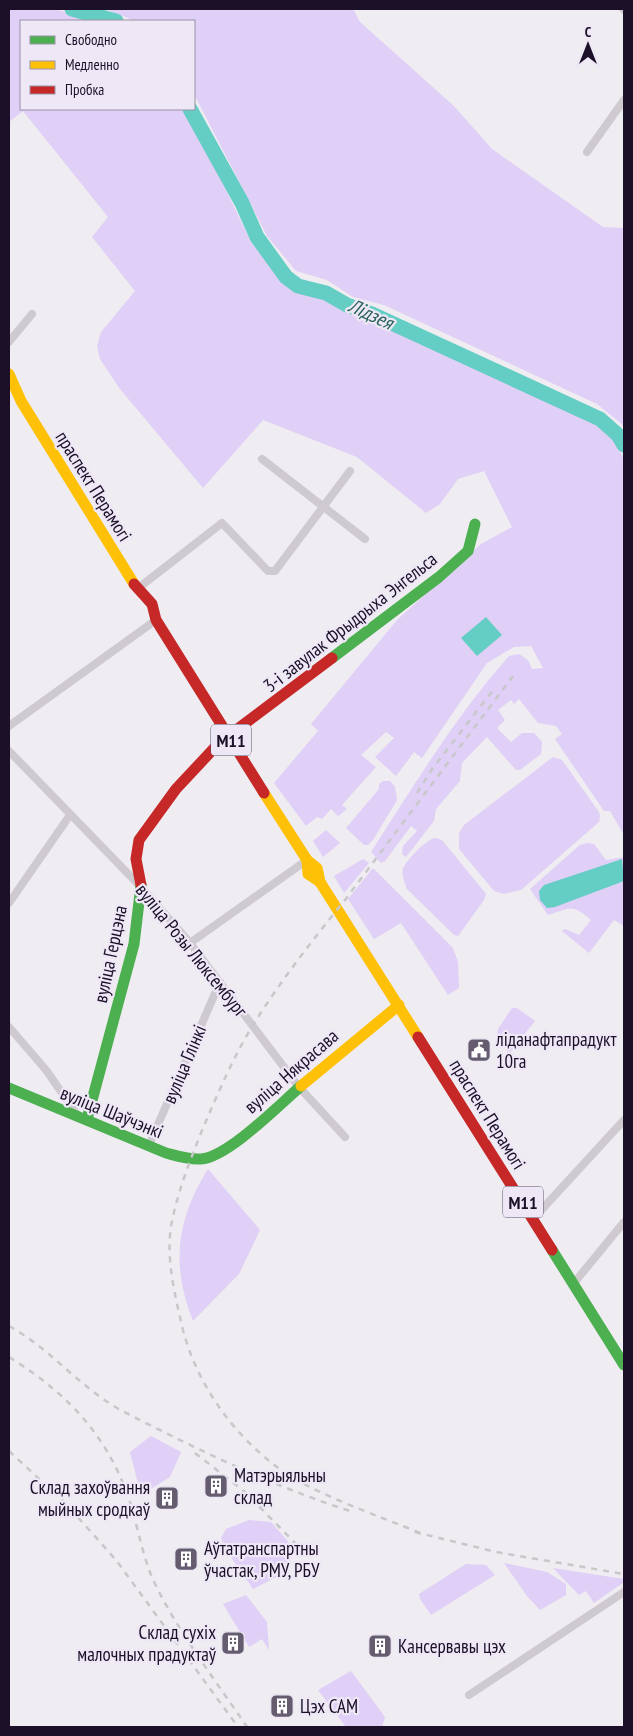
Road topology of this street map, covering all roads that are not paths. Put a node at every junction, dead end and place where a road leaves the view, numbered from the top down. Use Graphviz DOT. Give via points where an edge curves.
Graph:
graph roads {
  1 [pos="624,100"];
  2 [pos="587,152"];
  3 [pos="32,314"];
  4 [pos="9,342"];
  5 [pos="9,374"];
  6 [pos="9,387"];
  7 [pos="22,401"];
  8 [pos="262,460"];
  9 [pos="350,471"];
  10 [pos="324,506"];
  11 [pos="474,524"];
  12 [pos="364,539"];
  13 [pos="137,589"];
  14 [pos="156,620"];
  15 [pos="9,726"];
  16 [pos="229,736"];
  17 [pos="9,751"];
  18 [pos="70,815"];
  19 [pos="307,860"];
  20 [pos="141,886"];
  21 [pos="9,903"];
  22 [pos="190,943"];
  23 [pos="220,982"];
  24 [pos="399,1005"];
  25 [pos="9,1027"];
  26 [pos="300,1087"];
  27 [pos="9,1088"];
  28 [pos="83,1118"];
  29 [pos="624,1120"];
  30 [pos="345,1137"];
  31 [pos="149,1145"];
  32 [pos="203,1159"];
  33 [pos="534,1218"];
  34 [pos="624,1222"];
  35 [pos="574,1283"];
  36 [pos="624,1365"];
  37 [pos="624,1592"];
  38 [pos="469,1695"];
  1 -- 2 [label="street"];
  3 -- 4 [label="street"];
  5 -- 7 [label="main road, праспект Перамогі / М11"];
  6 -- 7 [label="main road, праспект Перамогі / М11"];
  7 -- 13 [label="main road, праспект Перамогі / М11"];
  8 -- 10 [label="street"];
  9 -- 10 [label="street"];
  10 -- 12 [label="street"];
  10 -- 13 [label="street" via="274,571 268,571 222,523"];
  11 -- 16 [label="main road, 3-і завулак Фрыдрыха Энгельса" via="468,551 439,577"];
  13 -- 14 [label="main road, праспект Перамогі / М11" via="152,604"];
  14 -- 15 [label="street"];
  14 -- 16 [label="main road, праспект Перамогі / М11"];
  16 -- 19 [label="main road, праспект Перамогі / М11"];
  16 -- 20 [label="main road, вуліца Герцэна" via="176,789 139,840 136,859"];
  17 -- 18 [label="street, вуліца Розы Люксембург"];
  18 -- 20 [label="street, вуліца Розы Люксембург"];
  18 -- 21 [label="street"];
  19 -- 22 [label="street"];
  19 -- 24 [label="main road, праспект Перамогі / М11" via="317,868 320,882"];
  20 -- 22 [label="street, вуліца Розы Люксембург"];
  20 -- 28 [label="main road, вуліца Герцэна" via="134,944"];
  22 -- 23 [label="street, вуліца Розы Люксембург"];
  23 -- 26 [label="street, вуліца Розы Люксембург"];
  23 -- 31 [label="street, вуліца Глінкі"];
  24 -- 26 [label="main road, вуліца Някрасава"];
  24 -- 33 [label="main road, праспект Перамогі / М11"];
  25 -- 28 [label="street"];
  26 -- 30 [label="street, вуліца Розы Люксембург"];
  26 -- 32 [label="main road, вуліца Някрасава" via="231,1146"];
  27 -- 28 [label="main road, вуліца Шаўчэнкі"];
  28 -- 31 [label="main road, вуліца Шаўчэнкі"];
  29 -- 33 [label="street"];
  31 -- 32 [label="main road, вуліца Шаўчэнкі" via="166,1153"];
  33 -- 35 [label="main road, праспект Перамогі / М11"];
  34 -- 35 [label="street"];
  35 -- 36 [label="main road, праспект Перамогі / М11"];
  37 -- 38 [label="street"];
}
